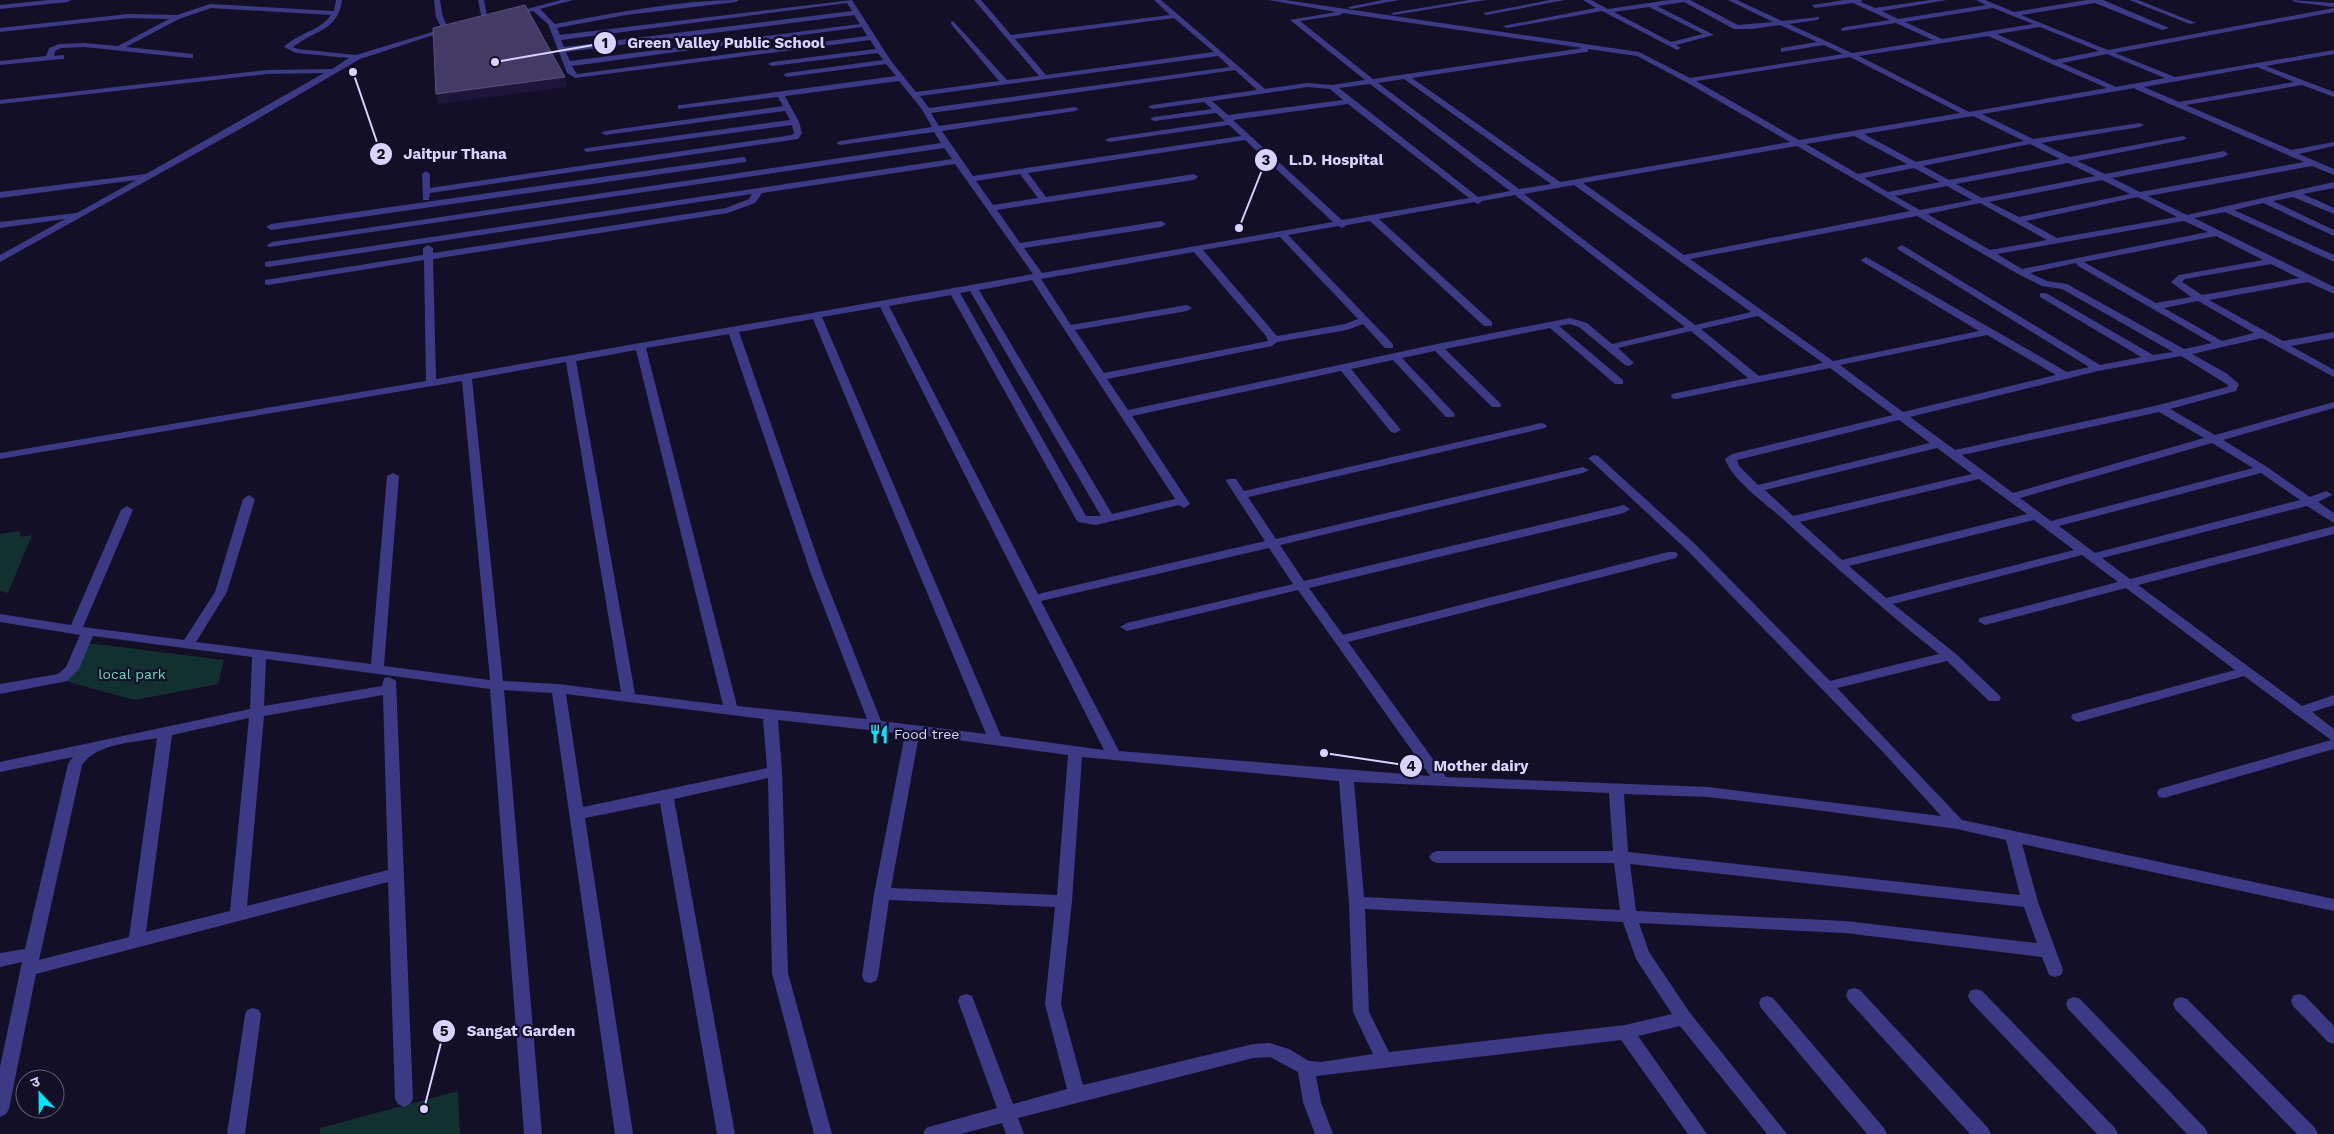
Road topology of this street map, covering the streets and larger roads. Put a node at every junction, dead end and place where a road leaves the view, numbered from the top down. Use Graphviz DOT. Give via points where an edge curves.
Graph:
graph roads {
  1 [pos="68,0"];
  2 [pos="339,0"];
  3 [pos="437,0"];
  4 [pos="481,0"];
  5 [pos="570,0"];
  6 [pos="736,0"];
  7 [pos="977,0"];
  8 [pos="1157,0"];
  9 [pos="1271,0"];
  10 [pos="1396,0"];
  11 [pos="1483,0"];
  12 [pos="1562,0"];
  13 [pos="1586,0"];
  14 [pos="1684,0"];
  15 [pos="1730,0"];
  16 [pos="1855,0"];
  17 [pos="1944,0"];
  18 [pos="1979,0"];
  19 [pos="2098,0"];
  20 [pos="2132,0"];
  21 [pos="2296,0"];
  22 [pos="848,1"];
  23 [pos="1467,1"];
  24 [pos="1650,5"];
  25 [pos="2334,5"];
  26 [pos="1815,6"];
  27 [pos="1993,6"];
  28 [pos="0,7"];
  29 [pos="534,8"];
  30 [pos="1337,9"];
  31 [pos="1348,10"];
  32 [pos="1605,10"];
  33 [pos="1874,10"];
  34 [pos="2334,10"];
  35 [pos="337,13"];
  36 [pos="856,13"];
  37 [pos="1486,13"];
  38 [pos="2012,14"];
  39 [pos="505,15"];
  40 [pos="1383,15"];
  41 [pos="1175,16"];
  42 [pos="178,17"];
  43 [pos="496,18"];
  44 [pos="1817,18"];
  45 [pos="1897,20"];
  46 [pos="953,23"];
  47 [pos="1782,23"];
  48 [pos="2192,23"];
  49 [pos="865,25"];
  50 [pos="1507,26"];
  51 [pos="2042,26"];
  52 [pos="552,27"];
  53 [pos="2165,28"];
  54 [pos="1845,29"];
  55 [pos="0,30"];
  56 [pos="1990,34"];
  57 [pos="873,37"];
  58 [pos="1526,37"];
  59 [pos="556,38"];
  60 [pos="1011,38"];
  61 [pos="1942,41"];
  62 [pos="1826,43"];
  63 [pos="1670,44"];
  64 [pos="121,47"];
  65 [pos="1600,47"];
  66 [pos="1677,48"];
  67 [pos="561,50"];
  68 [pos="882,50"];
  69 [pos="1784,50"];
  70 [pos="2109,52"];
  71 [pos="2334,52"];
  72 [pos="1219,54"];
  73 [pos="190,56"];
  74 [pos="1853,56"];
  75 [pos="61,57"];
  76 [pos="357,57"];
  77 [pos="49,58"];
  78 [pos="888,62"];
  79 [pos="2054,62"];
  80 [pos="0,64"];
  81 [pos="568,64"];
  82 [pos="772,64"];
  83 [pos="2258,65"];
  84 [pos="1236,68"];
  85 [pos="333,71"];
  86 [pos="787,75"];
  87 [pos="1405,76"];
  88 [pos="901,78"];
  89 [pos="1044,78"];
  90 [pos="1689,80"];
  91 [pos="2176,80"];
  92 [pos="1370,82"];
  93 [pos="1005,83"];
  94 [pos="2302,83"];
  95 [pos="2138,86"];
  96 [pos="1332,88"];
  97 [pos="2117,90"];
  98 [pos="1263,91"];
  99 [pos="780,94"];
  100 [pos="913,95"];
  101 [pos="2334,95"];
  102 [pos="1207,100"];
  103 [pos="1350,101"];
  104 [pos="0,102"];
  105 [pos="2178,104"];
  106 [pos="681,107"];
  107 [pos="1152,107"];
  108 [pos="788,108"];
  109 [pos="1074,109"];
  110 [pos="1218,110"];
  111 [pos="926,111"];
  112 [pos="1973,115"];
  113 [pos="1154,119"];
  114 [pos="1229,120"];
  115 [pos="795,122"];
  116 [pos="2140,125"];
  117 [pos="937,129"];
  118 [pos="605,133"];
  119 [pos="1857,134"];
  120 [pos="1247,137"];
  121 [pos="2183,138"];
  122 [pos="1108,140"];
  123 [pos="2030,142"];
  124 [pos="840,143"];
  125 [pos="1798,143"];
  126 [pos="2334,144"];
  127 [pos="946,145"];
  128 [pos="587,150"];
  129 [pos="2290,153"];
  130 [pos="2224,154"];
  131 [pos="743,160"];
  132 [pos="2066,160"];
  133 [pos="958,161"];
  134 [pos="2312,162"];
  135 [pos="1917,165"];
  136 [pos="1022,172"];
  137 [pos="2334,172"];
  138 [pos="426,174"];
  139 [pos="151,175"];
  140 [pos="1194,177"];
  141 [pos="1855,177"];
  142 [pos="2100,177"];
  143 [pos="972,179"];
  144 [pos="1948,182"];
  145 [pos="1577,183"];
  146 [pos="2334,185"];
  147 [pos="1560,186"];
  148 [pos="760,190"];
  149 [pos="426,191"];
  150 [pos="1520,194"];
  151 [pos="1885,194"];
  152 [pos="2295,194"];
  153 [pos="0,195"];
  154 [pos="2137,195"];
  155 [pos="1044,200"];
  156 [pos="2263,200"];
  157 [pos="1478,201"];
  158 [pos="1984,201"];
  159 [pos="427,205"];
  160 [pos="992,208"];
  161 [pos="2226,208"];
  162 [pos="2334,211"];
  163 [pos="83,214"];
  164 [pos="1919,214"];
  165 [pos="2184,218"];
  166 [pos="1373,219"];
  167 [pos="2019,220"];
  168 [pos="427,222"];
  169 [pos="1161,224"];
  170 [pos="1342,224"];
  171 [pos="0,225"];
  172 [pos="271,228"];
  173 [pos="2217,233"];
  174 [pos="2334,233"];
  175 [pos="1282,234"];
  176 [pos="427,240"];
  177 [pos="2054,240"];
  178 [pos="272,245"];
  179 [pos="1018,246"];
  180 [pos="1902,248"];
  181 [pos="1197,249"];
  182 [pos="1989,253"];
  183 [pos="428,257"];
  184 [pos="1681,258"];
  185 [pos="0,259"];
  186 [pos="2334,259"];
  187 [pos="1866,260"];
  188 [pos="2078,260"];
  189 [pos="2271,261"];
  190 [pos="268,264"];
  191 [pos="2022,272"];
  192 [pos="1037,277"];
  193 [pos="2308,279"];
  194 [pos="268,282"];
  195 [pos="973,288"];
  196 [pos="954,291"];
  197 [pos="2334,291"];
  198 [pos="2043,295"];
  199 [pos="2201,299"];
  200 [pos="883,304"];
  201 [pos="2156,306"];
  202 [pos="1187,308"];
  203 [pos="1760,313"];
  204 [pos="816,315"];
  205 [pos="1364,320"];
  206 [pos="1488,324"];
  207 [pos="1552,325"];
  208 [pos="1694,327"];
  209 [pos="1069,328"];
  210 [pos="733,330"];
  211 [pos="1988,332"];
  212 [pos="2264,334"];
  213 [pos="2334,334"];
  214 [pos="1273,340"];
  215 [pos="2219,343"];
  216 [pos="2282,344"];
  217 [pos="640,346"];
  218 [pos="1610,347"];
  219 [pos="1437,348"];
  220 [pos="1392,351"];
  221 [pos="2182,353"];
  222 [pos="571,358"];
  223 [pos="2152,359"];
  224 [pos="1629,363"];
  225 [pos="1830,363"];
  226 [pos="1344,367"];
  227 [pos="2098,368"];
  228 [pos="2334,374"];
  229 [pos="2064,376"];
  230 [pos="467,377"];
  231 [pos="1101,377"];
  232 [pos="1756,379"];
  233 [pos="1620,382"];
  234 [pos="431,383"];
  235 [pos="1676,396"];
  236 [pos="1496,405"];
  237 [pos="2334,405"];
  238 [pos="2161,408"];
  239 [pos="1125,414"];
  240 [pos="1450,415"];
  241 [pos="1902,416"];
  242 [pos="1541,426"];
  243 [pos="1395,430"];
  244 [pos="2215,440"];
  245 [pos="1939,444"];
  246 [pos="1953,454"];
  247 [pos="0,456"];
  248 [pos="1594,458"];
  249 [pos="2263,469"];
  250 [pos="1583,470"];
  251 [pos="1981,475"];
  252 [pos="394,476"];
  253 [pos="1232,481"];
  254 [pos="1756,488"];
  255 [pos="1240,495"];
  256 [pos="2326,495"];
  257 [pos="2011,497"];
  258 [pos="249,499"];
  259 [pos="2308,502"];
  260 [pos="1624,509"];
  261 [pos="127,510"];
  262 [pos="2036,516"];
  263 [pos="1108,518"];
  264 [pos="2334,519"];
  265 [pos="1792,520"];
  266 [pos="2049,525"];
  267 [pos="2334,530"];
  268 [pos="1271,543"];
  269 [pos="2088,554"];
  270 [pos="1672,555"];
  271 [pos="1840,564"];
  272 [pos="2128,584"];
  273 [pos="1301,586"];
  274 [pos="1035,599"];
  275 [pos="1883,603"];
  276 [pos="0,618"];
  277 [pos="1985,621"];
  278 [pos="1127,627"];
  279 [pos="81,631"];
  280 [pos="1342,640"];
  281 [pos="187,645"];
  282 [pos="260,654"];
  283 [pos="1950,656"];
  284 [pos="383,671"];
  285 [pos="2247,671"];
  286 [pos="497,685"];
  287 [pos="1827,686"];
  288 [pos="0,689"];
  289 [pos="389,689"];
  290 [pos="558,689"];
  291 [pos="629,698"];
  292 [pos="1994,698"];
  293 [pos="2334,700"];
  294 [pos="731,710"];
  295 [pos="2301,711"];
  296 [pos="257,712"];
  297 [pos="770,715"];
  298 [pos="2078,717"];
  299 [pos="876,725"];
  300 [pos="913,730"];
  301 [pos="165,731"];
  302 [pos="2334,736"];
  303 [pos="995,739"];
  304 [pos="2334,744"];
  305 [pos="92,748"];
  306 [pos="1075,752"];
  307 [pos="1114,756"];
  308 [pos="0,767"];
  309 [pos="775,771"];
  310 [pos="1346,776"];
  311 [pos="1442,782"];
  312 [pos="1616,789"];
  313 [pos="2164,793"];
  314 [pos="666,796"];
  315 [pos="576,814"];
  316 [pos="1957,824"];
  317 [pos="2013,837"];
  318 [pos="1437,857"];
  319 [pos="1621,857"];
  320 [pos="396,874"];
  321 [pos="882,894"];
  322 [pos="1064,901"];
  323 [pos="2030,902"];
  324 [pos="1357,903"];
  325 [pos="2334,906"];
  326 [pos="238,915"];
  327 [pos="1629,916"];
  328 [pos="136,941"];
  329 [pos="2048,951"];
  330 [pos="0,960"];
  331 [pos="30,962"];
  332 [pos="2055,970"];
  333 [pos="870,976"];
  334 [pos="1854,995"];
  335 [pos="1976,996"];
  336 [pos="966,1001"];
  337 [pos="2299,1001"];
  338 [pos="1767,1003"];
  339 [pos="2074,1004"];
  340 [pos="2181,1004"];
  341 [pos="254,1015"];
  342 [pos="1684,1018"];
  343 [pos="1625,1032"];
  344 [pos="2334,1037"];
  345 [pos="1384,1060"];
  346 [pos="1306,1068"];
  347 [pos="1077,1094"];
  348 [pos="404,1100"];
  349 [pos="1,1103"];
  350 [pos="1008,1113"];
  351 [pos="236,1134"];
  352 [pos="533,1134"];
  353 [pos="624,1134"];
  354 [pos="726,1134"];
  355 [pos="823,1134"];
  356 [pos="932,1134"];
  357 [pos="1015,1134"];
  358 [pos="1324,1134"];
  359 [pos="1698,1134"];
  360 [pos="1778,1134"];
  361 [pos="1878,1134"];
  362 [pos="1982,1134"];
  363 [pos="2109,1134"];
  364 [pos="2199,1134"];
  365 [pos="2309,1134"];
  1 -- 28 [label="street"];
  2 -- 35 [label="street"];
  3 -- 76 [label="street" via="439,17 450,29"];
  4 -- 43 [label="street" via="482,21"];
  5 -- 29 [label="street"];
  6 -- 52 [label="street" via="626,13"];
  7 -- 60 [label="street"];
  8 -- 41 [label="street"];
  9 -- 30 [label="street"];
  10 -- 30 [label="street"];
  11 -- 23 [label="street"];
  12 -- 37 [label="street"];
  13 -- 32 [label="street"];
  14 -- 24 [label="street"];
  14 -- 47 [label="street" via="1737,27"];
  15 -- 47 [label="street"];
  16 -- 26 [label="street"];
  16 -- 33 [label="street"];
  17 -- 33 [label="street"];
  18 -- 27 [label="street"];
  19 -- 38 [label="street"];
  19 -- 53 [label="street"];
  20 -- 48 [label="street"];
  21 -- 25 [label="street"];
  22 -- 36 [label="street"];
  22 -- 59 [label="street"];
  23 -- 37 [label="street"];
  23 -- 40 [label="street"];
  24 -- 32 [label="street"];
  24 -- 63 [label="street" via="1710,36"];
  27 -- 38 [label="street"];
  27 -- 45 [label="street"];
  29 -- 39 [label="street"];
  29 -- 52 [label="street"];
  30 -- 31 [label="street"];
  31 -- 40 [label="street"];
  31 -- 92 [label="street" via="1294,20"];
  32 -- 50 [label="street"];
  32 -- 63 [label="street"];
  33 -- 45 [label="street"];
  34 -- 70 [label="street"];
  35 -- 42 [label="street" via="210,6"];
  35 -- 76 [label="street" via="326,25 288,48"];
  36 -- 49 [label="street"];
  36 -- 67 [label="street"];
  37 -- 50 [label="street"];
  38 -- 51 [label="street"];
  40 -- 58 [label="street"];
  41 -- 60 [label="street"];
  41 -- 72 [label="street"];
  42 -- 55 [label="street" via="128,16"];
  42 -- 64 [label="street"];
  44 -- 47 [label="street"];
  45 -- 54 [label="street"];
  45 -- 61 [label="street"];
  46 -- 93 [label="street"];
  47 -- 62 [label="street"];
  49 -- 57 [label="street"];
  49 -- 81 [label="street"];
  50 -- 58 [label="street"];
  51 -- 56 [label="street"];
  51 -- 70 [label="street"];
  52 -- 59 [label="street"];
  56 -- 61 [label="street"];
  56 -- 79 [label="street"];
  57 -- 68 [label="street"];
  57 -- 81 [label="street" via="582,76 572,75"];
  58 -- 65 [label="street"];
  59 -- 67 [label="street"];
  60 -- 89 [label="street"];
  61 -- 74 [label="street"];
  62 -- 69 [label="street"];
  62 -- 74 [label="street"];
  63 -- 66 [label="street"];
  64 -- 73 [label="street" via="123,50"];
  64 -- 77 [label="street" via="59,46 52,50"];
  65 -- 87 [label="street"];
  65 -- 90 [label="street" via="1639,54"];
  67 -- 81 [label="street"];
  68 -- 78 [label="street"];
  68 -- 82 [label="street"];
  70 -- 79 [label="street"];
  70 -- 91 [label="street"];
  71 -- 83 [label="street"];
  72 -- 84 [label="street"];
  72 -- 89 [label="street"];
  74 -- 90 [label="street"];
  74 -- 112 [label="street"];
  75 -- 77 [label="street"];
  76 -- 85 [label="street"];
  77 -- 80 [label="street"];
  78 -- 86 [label="street"];
  78 -- 88 [label="street"];
  79 -- 97 [label="street"];
  83 -- 91 [label="street"];
  83 -- 94 [label="street"];
  84 -- 98 [label="street"];
  84 -- 111 [label="street"];
  85 -- 104 [label="street" via="267,72"];
  85 -- 139 [label="street"];
  87 -- 92 [label="street"];
  87 -- 147 [label="street"];
  88 -- 99 [label="street"];
  88 -- 100 [label="street"];
  89 -- 93 [label="street"];
  90 -- 125 [label="street"];
  91 -- 95 [label="street"];
  92 -- 96 [label="street"];
  92 -- 150 [label="street"];
  93 -- 100 [label="street"];
  94 -- 101 [label="street"];
  94 -- 105 [label="street"];
  95 -- 97 [label="street"];
  95 -- 105 [label="street"];
  96 -- 98 [label="street" via="1307,85"];
  96 -- 103 [label="street"];
  97 -- 112 [label="street"];
  98 -- 102 [label="street"];
  99 -- 106 [label="street"];
  99 -- 108 [label="street"];
  100 -- 111 [label="street"];
  102 -- 107 [label="street"];
  102 -- 110 [label="street"];
  103 -- 114 [label="street"];
  103 -- 157 [label="street"];
  105 -- 129 [label="street"];
  108 -- 115 [label="street"];
  108 -- 118 [label="street"];
  109 -- 117 [label="street"];
  110 -- 113 [label="street"];
  110 -- 114 [label="street"];
  111 -- 117 [label="street"];
  112 -- 119 [label="street"];
  112 -- 123 [label="street"];
  114 -- 120 [label="street"];
  114 -- 122 [label="street"];
  115 -- 128 [label="street"];
  115 -- 149 [label="street" via="797,135 789,139"];
  116 -- 123 [label="street"];
  117 -- 124 [label="street"];
  117 -- 127 [label="street"];
  119 -- 125 [label="street"];
  119 -- 135 [label="street"];
  120 -- 136 [label="street"];
  120 -- 170 [label="street"];
  121 -- 132 [label="street"];
  123 -- 132 [label="street"];
  123 -- 135 [label="street"];
  125 -- 141 [label="street"];
  125 -- 145 [label="street"];
  126 -- 129 [label="street"];
  127 -- 133 [label="street"];
  127 -- 168 [label="street"];
  129 -- 134 [label="street"];
  130 -- 142 [label="street"];
  131 -- 159 [label="street"];
  132 -- 142 [label="street"];
  132 -- 144 [label="street"];
  133 -- 143 [label="street"];
  133 -- 148 [label="street"];
  134 -- 137 [label="street"];
  134 -- 154 [label="street"];
  135 -- 141 [label="street"];
  135 -- 144 [label="street"];
  136 -- 143 [label="street"];
  136 -- 155 [label="street"];
  138 -- 149 [label="street"];
  139 -- 153 [label="street"];
  139 -- 163 [label="street"];
  140 -- 155 [label="street"];
  141 -- 151 [label="street"];
  142 -- 154 [label="street"];
  142 -- 158 [label="street"];
  143 -- 160 [label="street"];
  144 -- 151 [label="street"];
  144 -- 158 [label="street"];
  145 -- 147 [label="street"];
  145 -- 184 [label="street"];
  146 -- 152 [label="street"];
  147 -- 150 [label="street"];
  148 -- 176 [label="street"];
  148 -- 183 [label="street" via="747,205 728,210"];
  149 -- 159 [label="street"];
  150 -- 157 [label="street"];
  150 -- 208 [label="street"];
  151 -- 164 [label="street"];
  152 -- 156 [label="street"];
  152 -- 162 [label="street"];
  154 -- 165 [label="street"];
  154 -- 167 [label="street"];
  155 -- 160 [label="street"];
  156 -- 161 [label="street"];
  156 -- 174 [label="street"];
  157 -- 166 [label="street"];
  158 -- 164 [label="street"];
  158 -- 167 [label="street"];
  159 -- 168 [label="street"];
  159 -- 172 [label="street"];
  160 -- 179 [label="street"];
  161 -- 165 [label="street"];
  161 -- 186 [label="street"];
  163 -- 171 [label="street"];
  163 -- 185 [label="street"];
  164 -- 182 [label="street"];
  164 -- 184 [label="street"];
  165 -- 173 [label="street"];
  165 -- 177 [label="street"];
  166 -- 170 [label="street"];
  166 -- 206 [label="street"];
  167 -- 177 [label="street"];
  168 -- 176 [label="street"];
  168 -- 178 [label="street"];
  169 -- 179 [label="street"];
  170 -- 175 [label="street"];
  173 -- 188 [label="street"];
  173 -- 189 [label="street"];
  175 -- 181 [label="street"];
  175 -- 205 [label="street"];
  176 -- 183 [label="street"];
  176 -- 190 [label="street"];
  177 -- 182 [label="street"];
  179 -- 192 [label="street"];
  180 -- 227 [label="street"];
  181 -- 192 [label="street"];
  181 -- 214 [label="street"];
  182 -- 191 [label="street"];
  183 -- 194 [label="street"];
  183 -- 234 [label="street"];
  184 -- 203 [label="street"];
  187 -- 211 [label="street"];
  188 -- 191 [label="street"];
  188 -- 201 [label="street"];
  189 -- 193 [label="street"];
  189 -- 199 [label="street" via="2182,278 2176,282"];
  191 -- 221 [label="street" via="2044,284 2064,286"];
  192 -- 195 [label="street"];
  192 -- 209 [label="street"];
  193 -- 197 [label="street"];
  193 -- 199 [label="street"];
  195 -- 196 [label="street"];
  195 -- 263 [label="street"];
  196 -- 200 [label="street"];
  196 -- 263 [label="street" via="1082,519"];
  198 -- 223 [label="street"];
  199 -- 201 [label="street"];
  199 -- 212 [label="street"];
  200 -- 204 [label="street"];
  200 -- 274 [label="street"];
  201 -- 215 [label="street"];
  202 -- 209 [label="street"];
  203 -- 208 [label="street"];
  203 -- 225 [label="street"];
  204 -- 210 [label="street"];
  204 -- 303 [label="street"];
  205 -- 214 [label="street" via="1348,327"];
  205 -- 220 [label="street"];
  207 -- 218 [label="street" via="1578,322"];
  207 -- 219 [label="street"];
  207 -- 233 [label="street"];
  208 -- 218 [label="street"];
  208 -- 232 [label="street"];
  209 -- 231 [label="street"];
  210 -- 217 [label="street"];
  210 -- 299 [label="street" via="817,574"];
  211 -- 225 [label="street"];
  211 -- 229 [label="street"];
  212 -- 215 [label="street"];
  212 -- 216 [label="street"];
  213 -- 216 [label="street"];
  214 -- 231 [label="street" via="1261,346"];
  215 -- 221 [label="street"];
  216 -- 228 [label="street"];
  217 -- 222 [label="street"];
  217 -- 294 [label="street"];
  218 -- 224 [label="street"];
  219 -- 220 [label="street"];
  219 -- 236 [label="street"];
  220 -- 226 [label="street"];
  220 -- 240 [label="street"];
  221 -- 223 [label="street"];
  221 -- 238 [label="street" via="2234,384 2232,388"];
  222 -- 230 [label="street"];
  222 -- 291 [label="street"];
  223 -- 227 [label="street"];
  225 -- 232 [label="street"];
  225 -- 241 [label="street"];
  226 -- 239 [label="street"];
  226 -- 243 [label="street"];
  227 -- 229 [label="street"];
  229 -- 241 [label="street"];
  230 -- 234 [label="street"];
  230 -- 286 [label="street"];
  231 -- 239 [label="street"];
  232 -- 235 [label="street"];
  234 -- 247 [label="street"];
  237 -- 244 [label="street"];
  238 -- 244 [label="street"];
  238 -- 246 [label="street"];
  239 -- 263 [label="street" via="1183,502"];
  241 -- 245 [label="street"];
  241 -- 254 [label="street" via="1733,457 1734,467"];
  242 -- 255 [label="street"];
  244 -- 249 [label="street"];
  244 -- 257 [label="street"];
  245 -- 246 [label="street"];
  245 -- 254 [label="street"];
  246 -- 251 [label="street"];
  248 -- 287 [label="street" via="1691,547"];
  249 -- 259 [label="street"];
  249 -- 266 [label="street"];
  250 -- 268 [label="street"];
  251 -- 257 [label="street"];
  251 -- 265 [label="street"];
  252 -- 284 [label="street"];
  253 -- 255 [label="street"];
  254 -- 265 [label="street"];
  255 -- 268 [label="street"];
  256 -- 259 [label="street"];
  257 -- 262 [label="street"];
  258 -- 281 [label="street" via="221,592"];
  259 -- 264 [label="street"];
  259 -- 269 [label="street"];
  260 -- 273 [label="street"];
  261 -- 279 [label="street"];
  262 -- 266 [label="street"];
  262 -- 271 [label="street"];
  265 -- 271 [label="street"];
  266 -- 269 [label="street"];
  267 -- 272 [label="street"];
  268 -- 273 [label="street"];
  268 -- 274 [label="street"];
  269 -- 272 [label="street"];
  269 -- 275 [label="street"];
  270 -- 280 [label="street"];
  271 -- 275 [label="street"];
  272 -- 277 [label="street"];
  272 -- 285 [label="street"];
  273 -- 278 [label="street"];
  273 -- 280 [label="street"];
  274 -- 307 [label="street"];
  275 -- 283 [label="street"];
  276 -- 279 [label="street"];
  279 -- 281 [label="street"];
  279 -- 288 [label="street" via="72,669 62,678"];
  280 -- 311 [label="street"];
  281 -- 282 [label="street"];
  282 -- 284 [label="street"];
  282 -- 296 [label="street"];
  283 -- 287 [label="street"];
  283 -- 292 [label="street"];
  284 -- 286 [label="street"];
  284 -- 289 [label="street"];
  285 -- 295 [label="street"];
  285 -- 298 [label="street"];
  286 -- 290 [label="street"];
  286 -- 352 [label="street"];
  287 -- 316 [label="street"];
  289 -- 296 [label="street"];
  289 -- 320 [label="street"];
  290 -- 291 [label="street"];
  290 -- 315 [label="street"];
  291 -- 294 [label="street"];
  293 -- 295 [label="street"];
  294 -- 297 [label="street"];
  295 -- 302 [label="street"];
  296 -- 301 [label="street"];
  296 -- 326 [label="street"];
  297 -- 299 [label="street"];
  297 -- 309 [label="street"];
  299 -- 300 [label="street"];
  300 -- 303 [label="street"];
  300 -- 321 [label="street"];
  301 -- 305 [label="street"];
  301 -- 328 [label="street"];
  303 -- 306 [label="street"];
  304 -- 313 [label="street"];
  305 -- 308 [label="street"];
  305 -- 331 [label="street" via="75,764"];
  306 -- 307 [label="street"];
  306 -- 322 [label="street"];
  307 -- 310 [label="street"];
  309 -- 314 [label="street"];
  309 -- 355 [label="street" via="780,973"];
  310 -- 311 [label="street"];
  310 -- 324 [label="street"];
  311 -- 312 [label="street"];
  312 -- 316 [label="street" via="1708,792"];
  312 -- 319 [label="street"];
  314 -- 315 [label="street"];
  314 -- 354 [label="street"];
  315 -- 353 [label="street"];
  316 -- 317 [label="street"];
  317 -- 323 [label="street"];
  317 -- 325 [label="street"];
  318 -- 319 [label="street"];
  319 -- 323 [label="street"];
  319 -- 327 [label="street"];
  320 -- 326 [label="street"];
  320 -- 348 [label="street"];
  321 -- 322 [label="street"];
  321 -- 333 [label="street"];
  322 -- 347 [label="street" via="1053,1004"];
  323 -- 329 [label="street"];
  324 -- 327 [label="street"];
  324 -- 345 [label="street" via="1361,1012"];
  326 -- 328 [label="street"];
  327 -- 329 [label="street" via="1845,927"];
  327 -- 342 [label="street" via="1642,954"];
  328 -- 331 [label="street"];
  329 -- 332 [label="street"];
  330 -- 331 [label="street"];
  331 -- 349 [label="street"];
  334 -- 362 [label="street"];
  335 -- 363 [label="street"];
  336 -- 350 [label="street"];
  337 -- 344 [label="street"];
  338 -- 361 [label="street"];
  339 -- 364 [label="street"];
  340 -- 365 [label="street"];
  341 -- 351 [label="street"];
  342 -- 343 [label="street"];
  342 -- 360 [label="street"];
  343 -- 345 [label="street"];
  343 -- 359 [label="street"];
  345 -- 346 [label="street" via="1321,1069"];
  346 -- 347 [label="street" via="1283,1054 1270,1050 1253,1051"];
  346 -- 358 [label="street" via="1312,1102"];
  347 -- 350 [label="street"];
  350 -- 356 [label="street"];
  350 -- 357 [label="street"];
}
